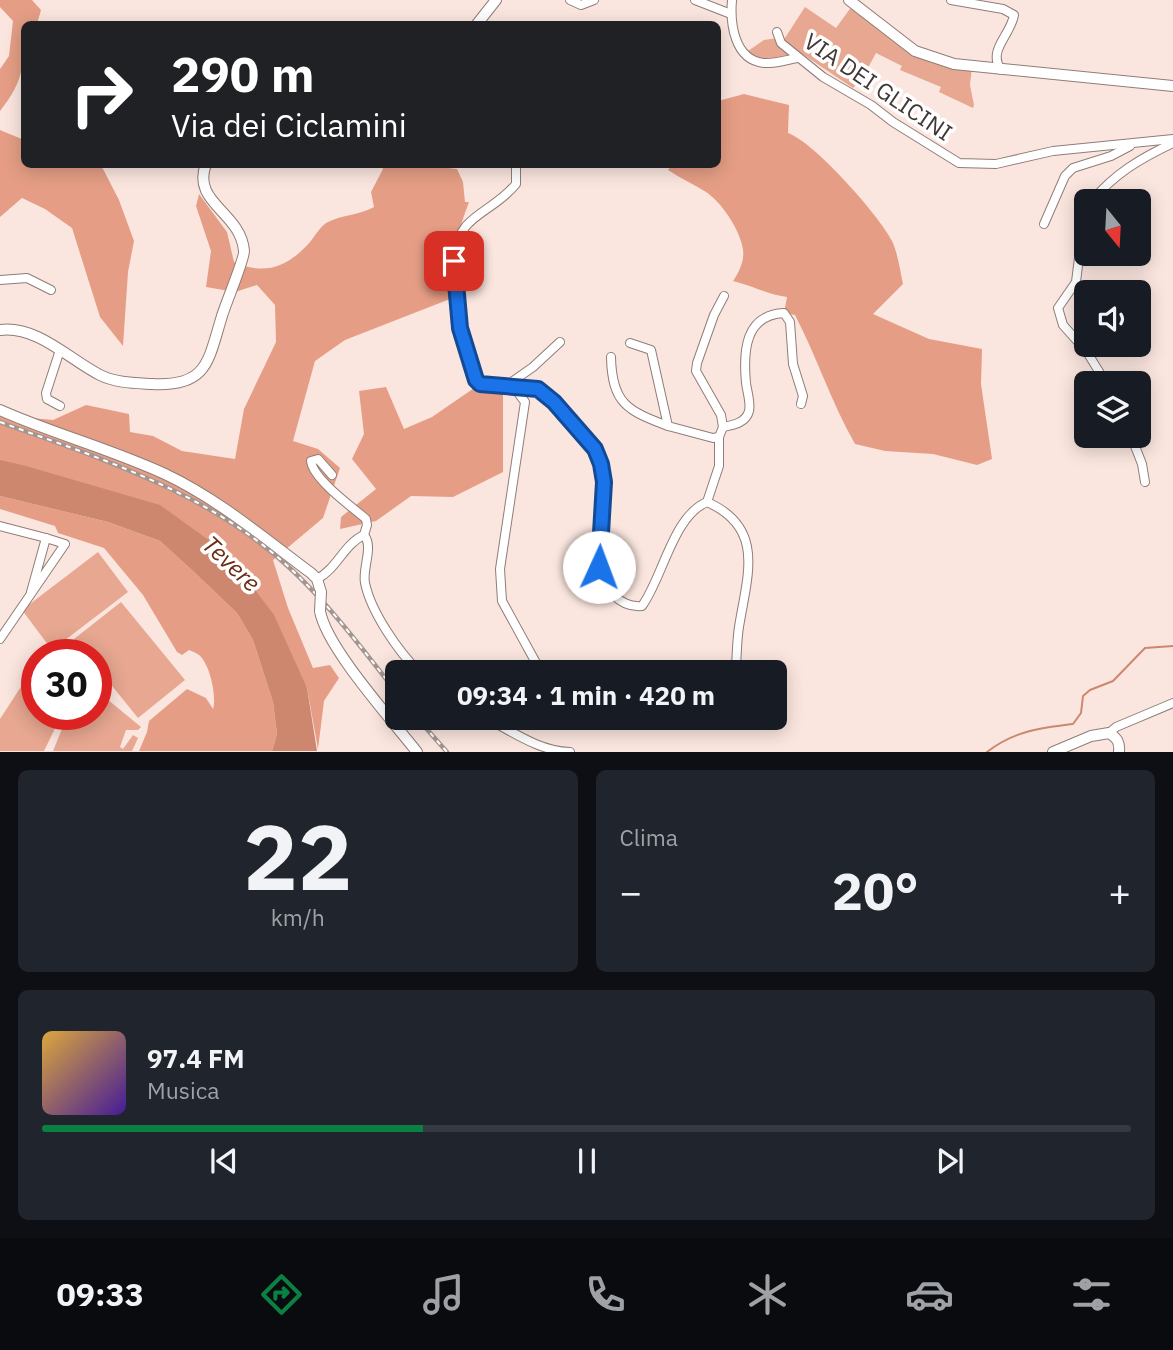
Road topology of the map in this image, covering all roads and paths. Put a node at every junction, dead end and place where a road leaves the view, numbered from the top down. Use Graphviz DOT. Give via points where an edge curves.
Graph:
graph roads {
  1 [pos="496,0"];
  2 [pos="570,0"];
  3 [pos="594,0"];
  4 [pos="695,0"];
  5 [pos="732,0"];
  6 [pos="849,0"];
  7 [pos="951,0"];
  8 [pos="731,14"];
  9 [pos="479,21"];
  10 [pos="777,32"];
  11 [pos="797,58"];
  12 [pos="1001,70"];
  13 [pos="1173,86"];
  14 [pos="1173,141"];
  15 [pos="1133,144"];
  16 [pos="205,168"];
  17 [pos="516,168"];
  18 [pos="1103,189"];
  19 [pos="1044,224"];
  20 [pos="1078,266"];
  21 [pos="0,280"];
  22 [pos="51,290"];
  23 [pos="724,296"];
  24 [pos="0,330"];
  25 [pos="560,342"];
  26 [pos="630,343"];
  27 [pos="60,350"];
  28 [pos="611,357"];
  29 [pos="1099,371"];
  30 [pos="509,386"];
  31 [pos="801,404"];
  32 [pos="60,406"];
  33 [pos="0,410"];
  34 [pos="668,426"];
  35 [pos="723,427"];
  36 [pos="719,437"];
  37 [pos="1136,448"];
  38 [pos="332,475"];
  39 [pos="1145,482"];
  40 [pos="707,502"];
  41 [pos="0,526"];
  42 [pos="363,535"];
  43 [pos="46,538"];
  44 [pos="317,579"];
  45 [pos="30,592"];
  46 [pos="0,639"];
  47 [pos="409,660"];
  48 [pos="534,660"];
  49 [pos="736,660"];
  50 [pos="1173,703"];
  51 [pos="508,730"];
  52 [pos="1109,733"];
  53 [pos="417,751"];
  54 [pos="570,751"];
  55 [pos="1053,751"];
  56 [pos="1119,751"];
  1 -- 9 [label="street"];
  2 -- 3 [label="street" via="581,5"];
  4 -- 8 [label="street"];
  5 -- 8 [label="street"];
  6 -- 12 [label="street" via="915,51 954,64"];
  7 -- 12 [label="street" via="1014,15 995,55"];
  8 -- 11 [label="street" via="738,43 754,61"];
  10 -- 11 [label="street, VIA DEI GLICINI" via="781,43"];
  11 -- 15 [label="street, VIA DEI GLICINI" via="960,163 996,164 1053,151"];
  12 -- 13 [label="street"];
  14 -- 15 [label="street, VIA DEI GLICINI"];
  14 -- 18 [label="street" via="1131,165"];
  15 -- 19 [label="street, VIA DEI GLICINI" via="1073,168"];
  16 -- 27 [label="street" via="203,187 237,226 244,255 203,368 173,385 121,382 101,376"];
  17 -- 30 [label="street" via="516,184 505,198 465,228 454,261 460,328 476,380"];
  20 -- 29 [label="street" via="1076,282 1058,308 1063,324"];
  21 -- 22 [label="street" via="27,278"];
  23 -- 35 [label="street" via="696,371"];
  24 -- 27 [label="street" via="25,333"];
  25 -- 30 [label="street"];
  26 -- 34 [label="street" via="651,350"];
  27 -- 32 [label="street" via="46,393 47,399"];
  28 -- 34 [label="street" via="611,380 626,406"];
  30 -- 40 [label="street" via="538,389 548,396 595,449 604,482 599,567 620,602 642,606 685,521 695,507"];
  30 -- 48 [label="street" via="525,402 500,569 502,601"];
  31 -- 35 [label="street" via="790,322 785,313 773,313 754,326 748,337 749,410 737,425"];
  33 -- 44 [label="street" via="167,475 227,511"];
  34 -- 36 [label="street"];
  35 -- 36 [label="street"];
  36 -- 40 [label="street" via="719,466"];
  37 -- 39 [label="street"];
  38 -- 42 [label="street" via="322,462 311,461 318,477 366,519"];
  40 -- 49 [label="street" via="730,515 747,541 747,587"];
  41 -- 43 [label="street"];
  42 -- 44 [label="street" via="333,569"];
  42 -- 47 [label="street" via="368,543 364,578 370,598 393,642"];
  43 -- 45 [label="street"];
  43 -- 45 [label="street" via="65,544"];
  44 -- 53 [label="street, bridge" via="322,620 338,649"];
  45 -- 46 [label="street"];
  50 -- 52 [label="street"];
  51 -- 54 [label="street" via="538,746"];
  52 -- 55 [label="street"];
  52 -- 56 [label="street" via="1116,737"];
}
